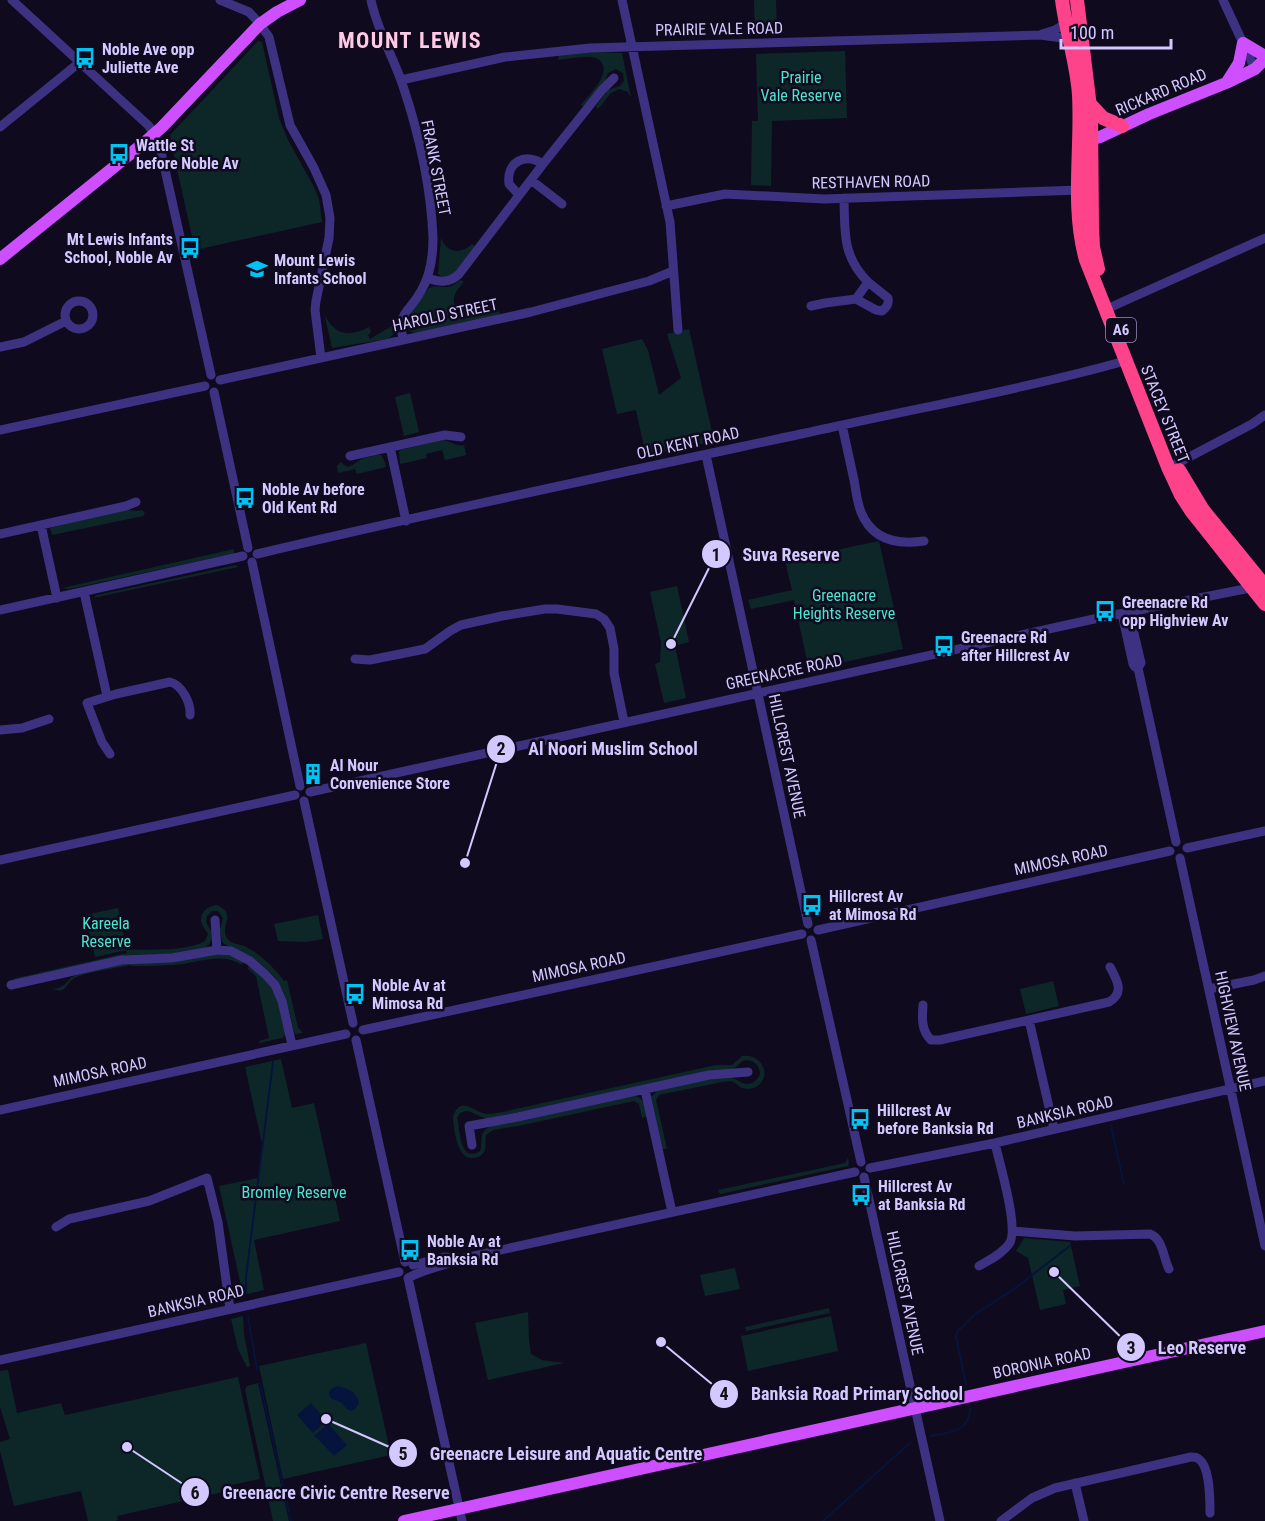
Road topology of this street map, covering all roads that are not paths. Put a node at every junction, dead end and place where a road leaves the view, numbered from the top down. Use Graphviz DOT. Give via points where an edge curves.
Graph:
graph roads {
  1 [pos="12,0"];
  2 [pos="220,0"];
  3 [pos="300,0"];
  4 [pos="370,0"];
  5 [pos="622,0"];
  6 [pos="1062,0"];
  7 [pos="1077,0"];
  8 [pos="1223,0"];
  9 [pos="1066,23"];
  10 [pos="260,24"];
  11 [pos="1040,35"];
  12 [pos="1070,39"];
  13 [pos="1243,43"];
  14 [pos="632,46"];
  15 [pos="1265,56"];
  16 [pos="1265,61"];
  17 [pos="80,62"];
  18 [pos="1260,69"];
  19 [pos="614,78"];
  20 [pos="401,80"];
  21 [pos="1226,83"];
  22 [pos="1090,104"];
  23 [pos="1122,126"];
  24 [pos="0,127"];
  25 [pos="154,134"];
  26 [pos="1086,141"];
  27 [pos="543,164"];
  28 [pos="531,180"];
  29 [pos="1078,190"];
  30 [pos="519,195"];
  31 [pos="844,198"];
  32 [pos="562,204"];
  33 [pos="666,206"];
  34 [pos="1265,238"];
  35 [pos="0,259"];
  36 [pos="673,271"];
  37 [pos="427,278"];
  38 [pos="868,282"];
  39 [pos="856,299"];
  40 [pos="811,306"];
  41 [pos="1111,307"];
  42 [pos="66,321"];
  43 [pos="678,330"];
  44 [pos="403,340"];
  45 [pos="0,347"];
  46 [pos="321,358"];
  47 [pos="1125,361"];
  48 [pos="211,375"];
  49 [pos="220,381"];
  50 [pos="205,386"];
  51 [pos="214,392"];
  52 [pos="1265,415"];
  53 [pos="842,425"];
  54 [pos="0,430"];
  55 [pos="461,437"];
  56 [pos="390,447"];
  57 [pos="706,455"];
  58 [pos="350,456"];
  59 [pos="1176,464"];
  60 [pos="136,502"];
  61 [pos="406,521"];
  62 [pos="41,525"];
  63 [pos="0,534"];
  64 [pos="924,541"];
  65 [pos="245,552"];
  66 [pos="255,558"];
  67 [pos="1261,586"];
  68 [pos="84,592"];
  69 [pos="57,598"];
  70 [pos="1265,604"];
  71 [pos="0,610"];
  72 [pos="1126,613"];
  73 [pos="355,659"];
  74 [pos="758,693"];
  75 [pos="107,696"];
  76 [pos="190,714"];
  77 [pos="49,719"];
  78 [pos="624,722"];
  79 [pos="0,730"];
  80 [pos="110,754"];
  81 [pos="300,786"];
  82 [pos="310,792"];
  83 [pos="295,795"];
  84 [pos="304,801"];
  85 [pos="1265,831"];
  86 [pos="1176,842"];
  87 [pos="1186,848"];
  88 [pos="1170,851"];
  89 [pos="1180,858"];
  90 [pos="0,860"];
  91 [pos="214,920"];
  92 [pos="808,924"];
  93 [pos="818,930"];
  94 [pos="802,934"];
  95 [pos="811,940"];
  96 [pos="217,950"];
  97 [pos="1110,967"];
  98 [pos="1265,976"];
  99 [pos="11,985"];
  100 [pos="1209,989"];
  101 [pos="922,1005"];
  102 [pos="1029,1020"];
  103 [pos="353,1023"];
  104 [pos="363,1030"];
  105 [pos="346,1034"];
  106 [pos="356,1040"];
  107 [pos="292,1045"];
  108 [pos="748,1072"];
  109 [pos="1265,1081"];
  110 [pos="1231,1089"];
  111 [pos="645,1090"];
  112 [pos="0,1110"];
  113 [pos="1054,1129"];
  114 [pos="995,1143"];
  115 [pos="472,1145"];
  116 [pos="861,1162"];
  117 [pos="870,1168"];
  118 [pos="855,1172"];
  119 [pos="864,1178"];
  120 [pos="672,1212"];
  121 [pos="1159,1225"];
  122 [pos="56,1227"];
  123 [pos="1013,1231"];
  124 [pos="1154,1236"];
  125 [pos="1265,1246"];
  126 [pos="979,1266"];
  127 [pos="1169,1269"];
  128 [pos="410,1270"];
  129 [pos="230,1309"];
  130 [pos="1265,1331"];
  131 [pos="0,1360"];
  132 [pos="915,1408"];
  133 [pos="1075,1483"];
  134 [pos="1210,1513"];
  135 [pos="461,1515"];
  136 [pos="404,1521"];
  137 [pos="940,1521"];
  138 [pos="1001,1521"];
  139 [pos="1084,1521"];
  1 -- 17 [label="street"];
  2 -- 10 [label="street" via="249,12"];
  3 -- 10 [label="main road"];
  4 -- 20 [label="street, FRANK STREET" via="376,24"];
  5 -- 14 [label="street"];
  6 -- 9 [label="highway, STACEY STREET / A6"];
  7 -- 22 [label="highway, STACEY STREET / A6"];
  8 -- 13 [label="street"];
  9 -- 11 [label="street, PRAIRIE VALE ROAD"];
  9 -- 12 [label="highway, STACEY STREET / A6"];
  10 -- 25 [label="main road"];
  10 -- 46 [label="street" via="270,41 290,125 318,174 327,200 329,238 315,310"];
  11 -- 12 [label="street, PRAIRIE VALE ROAD"];
  11 -- 14 [label="street, PRAIRIE VALE ROAD"];
  12 -- 26 [label="highway, STACEY STREET / A6"];
  13 -- 15 [label="main road"];
  13 -- 18 [label="street"];
  13 -- 21 [label="main road" via="1239,63"];
  14 -- 20 [label="street, PRAIRIE VALE ROAD" via="505,57"];
  14 -- 33 [label="street"];
  16 -- 18 [label="main road, RICKARD ROAD"];
  17 -- 24 [label="street"];
  17 -- 25 [label="street"];
  18 -- 21 [label="main road, RICKARD ROAD"];
  19 -- 27 [label="street"];
  20 -- 37 [label="street, FRANK STREET" via="420,147 429,201 433,248"];
  21 -- 23 [label="main road, RICKARD ROAD"];
  22 -- 23 [label="highway" via="1103,118"];
  22 -- 26 [label="highway, STACEY STREET / A6"];
  23 -- 26 [label="main road, RICKARD ROAD"];
  25 -- 35 [label="main road"];
  25 -- 48 [label="street"];
  26 -- 29 [label="highway, STACEY STREET / A6"];
  26 -- 41 [label="highway, STACEY STREET / A6" via="1093,247"];
  27 -- 28 [label="street"];
  27 -- 30 [label="street" via="528,158 513,166 509,184"];
  28 -- 30 [label="street"];
  28 -- 32 [label="street"];
  29 -- 31 [label="street, RESTHAVEN ROAD"];
  29 -- 47 [label="highway, STACEY STREET / A6" via="1084,251"];
  30 -- 37 [label="street" via="454,279 443,282"];
  31 -- 33 [label="street, RESTHAVEN ROAD" via="725,194"];
  31 -- 38 [label="street" via="848,251"];
  33 -- 36 [label="street"];
  34 -- 41 [label="street"];
  36 -- 43 [label="street"];
  36 -- 44 [label="street, HAROLD STREET" via="571,302"];
  37 -- 44 [label="street, FRANK STREET" via="402,319"];
  38 -- 39 [label="street"];
  38 -- 39 [label="street" via="888,298 887,306 876,310"];
  39 -- 40 [label="street"];
  41 -- 59 [label="highway, STACEY STREET / A6"];
  42 -- 45 [label="street" via="24,342"];
  44 -- 46 [label="street, HAROLD STREET"];
  46 -- 49 [label="street, HAROLD STREET"];
  47 -- 53 [label="street, OLD KENT ROAD"];
  47 -- 67 [label="highway, STACEY STREET / A6" via="1181,495"];
  48 -- 49 [label="street"];
  48 -- 50 [label="street"];
  49 -- 51 [label="street" via="220,388"];
  50 -- 51 [label="street"];
  50 -- 54 [label="street"];
  51 -- 65 [label="street"];
  52 -- 59 [label="street"];
  53 -- 57 [label="street, OLD KENT ROAD"];
  53 -- 64 [label="street" via="866,521 877,534 892,541"];
  55 -- 56 [label="street" via="445,435"];
  56 -- 58 [label="street"];
  56 -- 61 [label="street"];
  57 -- 61 [label="street, OLD KENT ROAD"];
  57 -- 74 [label="street, HILLCREST AVENUE"];
  59 -- 67 [label="highway, STACEY STREET / A6" via="1203,510"];
  60 -- 62 [label="street"];
  61 -- 66 [label="street, OLD KENT ROAD"];
  62 -- 63 [label="street"];
  62 -- 69 [label="street"];
  65 -- 66 [label="street" via="247,562"];
  65 -- 68 [label="street"];
  66 -- 81 [label="street"];
  67 -- 70 [label="highway, STACEY STREET / A6"];
  67 -- 72 [label="street, GREENACRE ROAD"];
  68 -- 69 [label="street"];
  68 -- 75 [label="street"];
  69 -- 71 [label="street"];
  72 -- 74 [label="street, GREENACRE ROAD"];
  72 -- 86 [label="street" via="1133,664 1138,668"];
  73 -- 78 [label="street" via="370,660 425,649 456,627 502,616 545,609 596,614 610,628"];
  74 -- 78 [label="street, GREENACRE ROAD"];
  74 -- 92 [label="street, HILLCREST AVENUE"];
  75 -- 76 [label="street" via="173,682 188,702"];
  75 -- 80 [label="street" via="87,703"];
  77 -- 79 [label="street"];
  78 -- 82 [label="street, GREENACRE ROAD"];
  81 -- 82 [label="street"];
  81 -- 83 [label="street"];
  82 -- 84 [label="street"];
  83 -- 84 [label="street"];
  83 -- 90 [label="street"];
  84 -- 103 [label="street"];
  85 -- 87 [label="street"];
  86 -- 87 [label="street"];
  86 -- 88 [label="street"];
  87 -- 89 [label="street"];
  88 -- 89 [label="street"];
  88 -- 93 [label="street, MIMOSA ROAD"];
  89 -- 100 [label="street, HIGHVIEW AVENUE"];
  91 -- 96 [label="street"];
  92 -- 93 [label="street"];
  92 -- 94 [label="street" via="803,926"];
  93 -- 95 [label="street"];
  94 -- 95 [label="street"];
  94 -- 104 [label="street, MIMOSA ROAD"];
  95 -- 116 [label="street"];
  96 -- 99 [label="street" via="179,958 122,960"];
  96 -- 107 [label="street" via="246,958 272,981 282,1001"];
  97 -- 102 [label="street" via="1118,985 1118,1000"];
  98 -- 100 [label="street"];
  100 -- 110 [label="street, HIGHVIEW AVENUE"];
  101 -- 102 [label="street" via="923,1026 930,1042"];
  102 -- 113 [label="street"];
  103 -- 104 [label="street"];
  103 -- 105 [label="street"];
  104 -- 106 [label="street"];
  105 -- 106 [label="street"];
  105 -- 107 [label="street, MIMOSA ROAD"];
  106 -- 128 [label="street"];
  107 -- 112 [label="street, MIMOSA ROAD"];
  108 -- 111 [label="street" via="717,1074"];
  109 -- 110 [label="street, BANKSIA ROAD"];
  110 -- 113 [label="street, BANKSIA ROAD"];
  110 -- 125 [label="street, HIGHVIEW AVENUE"];
  111 -- 115 [label="street" via="469,1126"];
  111 -- 120 [label="street"];
  113 -- 114 [label="street, BANKSIA ROAD"];
  114 -- 117 [label="street, BANKSIA ROAD"];
  114 -- 123 [label="street"];
  116 -- 117 [label="street"];
  116 -- 118 [label="street"];
  117 -- 119 [label="street"];
  118 -- 119 [label="street"];
  118 -- 120 [label="street"];
  119 -- 132 [label="street, HILLCREST AVENUE"];
  120 -- 128 [label="street" via="460,1258 444,1257"];
  121 -- 124 [label="street"];
  122 -- 129 [label="street" via="69,1219 149,1201 207,1178 218,1222"];
  123 -- 124 [label="street"];
  123 -- 126 [label="street" via="1009,1245"];
  124 -- 127 [label="street"];
  128 -- 129 [label="street, BANKSIA ROAD" via="401,1276 399,1272"];
  128 -- 135 [label="street"];
  129 -- 131 [label="street, BANKSIA ROAD"];
  130 -- 132 [label="main road, BORONIA ROAD"];
  132 -- 135 [label="main road, BORONIA ROAD"];
  132 -- 137 [label="street, HILLCREST AVENUE"];
  133 -- 134 [label="street" via="1204,1457"];
  133 -- 138 [label="street" via="1032,1498"];
  133 -- 139 [label="street"];
  135 -- 136 [label="main road, BORONIA ROAD"];
}
